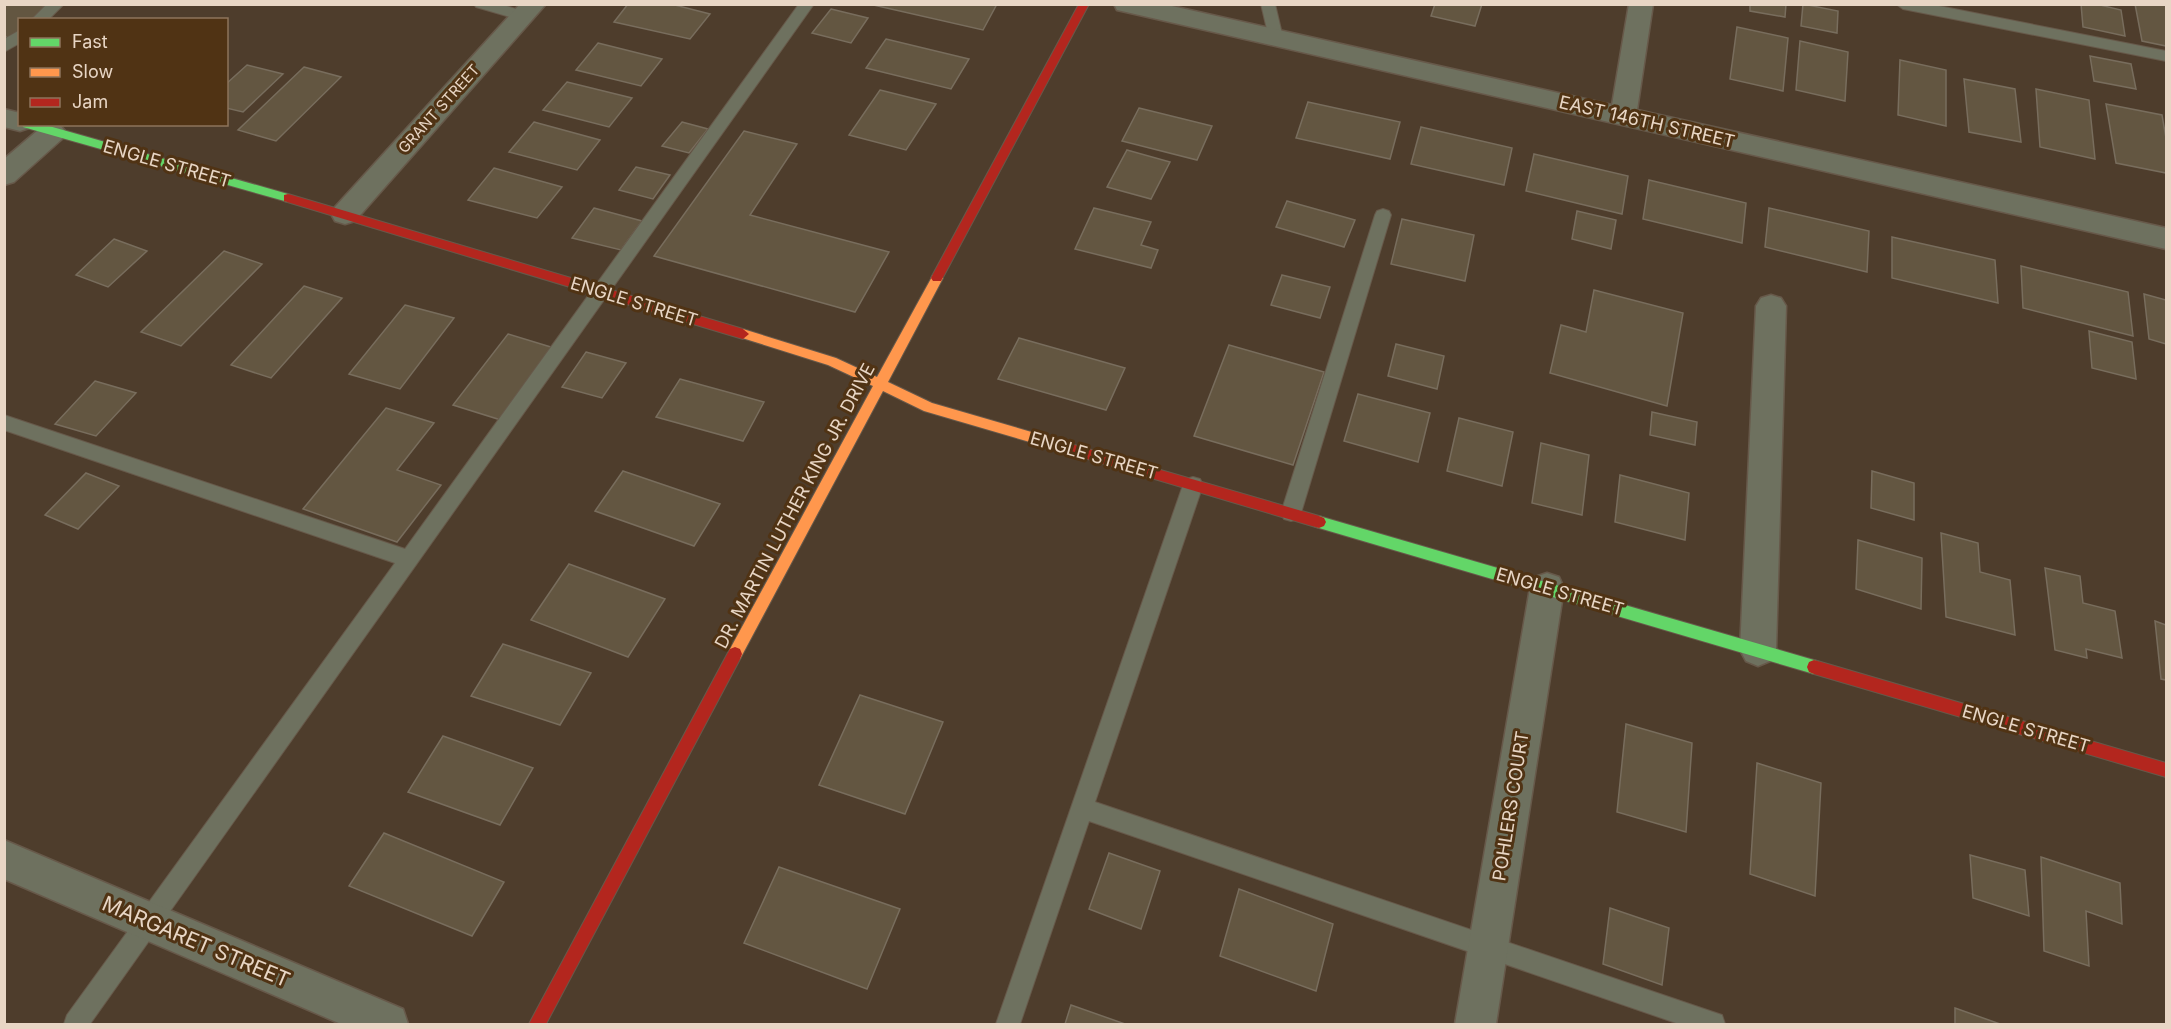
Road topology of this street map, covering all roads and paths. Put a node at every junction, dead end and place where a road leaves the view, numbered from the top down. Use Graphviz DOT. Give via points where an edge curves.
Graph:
graph roads {
  1 [pos="57,4"];
  2 [pos="482,4"];
  3 [pos="807,4"];
  4 [pos="1084,4"];
  5 [pos="1126,4"];
  6 [pos="1268,4"];
  7 [pos="1641,4"];
  8 [pos="1903,4"];
  9 [pos="529,10"];
  10 [pos="1966,11"];
  11 [pos="40,18"];
  12 [pos="18,36"];
  13 [pos="1276,38"];
  14 [pos="4,47"];
  15 [pos="2166,56"];
  16 [pos="1623,116"];
  17 [pos="34,126"];
  18 [pos="53,132"];
  19 [pos="4,175"];
  20 [pos="345,214"];
  21 [pos="1383,216"];
  22 [pos="2166,239"];
  23 [pos="601,292"];
  24 [pos="1772,306"];
  25 [pos="880,384"];
  26 [pos="4,422"];
  27 [pos="1193,485"];
  28 [pos="1291,513"];
  29 [pos="409,559"];
  30 [pos="1548,588"];
  31 [pos="1758,650"];
  32 [pos="2166,770"];
  33 [pos="1082,808"];
  34 [pos="4,859"];
  35 [pos="150,922"];
  36 [pos="1488,947"];
  37 [pos="76,1024"];
  38 [pos="388,1024"];
  39 [pos="537,1024"];
  40 [pos="1008,1024"];
  41 [pos="1475,1024"];
  42 [pos="1713,1024"];
  1 -- 11 [label="lane"];
  2 -- 9 [label="lane"];
  3 -- 23 [label="lane"];
  4 -- 25 [label="street, DR. MARTIN LUTHER KING JR. DRIVE"];
  5 -- 13 [label="street, EAST 146TH STREET"];
  6 -- 13 [label="lane"];
  7 -- 16 [label="street"];
  8 -- 10 [label="lane"];
  9 -- 20 [label="street, GRANT STREET"];
  10 -- 15 [label="lane"];
  12 -- 14 [label="lane"];
  13 -- 16 [label="street, EAST 146TH STREET"];
  16 -- 22 [label="street, EAST 146TH STREET"];
  17 -- 18 [label="street, ENGLE STREET"];
  18 -- 19 [label="street"];
  18 -- 20 [label="street, ENGLE STREET"];
  20 -- 23 [label="street, ENGLE STREET"];
  21 -- 28 [label="lane"];
  23 -- 25 [label="street, ENGLE STREET" via="832,361"];
  23 -- 29 [label="lane"];
  24 -- 31 [label="street"];
  25 -- 27 [label="street, ENGLE STREET" via="929,407"];
  25 -- 39 [label="street, DR. MARTIN LUTHER KING JR. DRIVE"];
  26 -- 29 [label="lane"];
  27 -- 28 [label="street, ENGLE STREET"];
  27 -- 33 [label="lane"];
  28 -- 30 [label="street, ENGLE STREET"];
  29 -- 35 [label="lane"];
  30 -- 31 [label="street, ENGLE STREET"];
  30 -- 36 [label="street, POHLERS COURT"];
  31 -- 32 [label="street, ENGLE STREET"];
  33 -- 36 [label="lane"];
  33 -- 40 [label="lane"];
  34 -- 35 [label="street, MARGARET STREET"];
  35 -- 37 [label="lane"];
  35 -- 38 [label="street, MARGARET STREET"];
  36 -- 41 [label="street, POHLERS COURT"];
  36 -- 42 [label="lane"];
}
